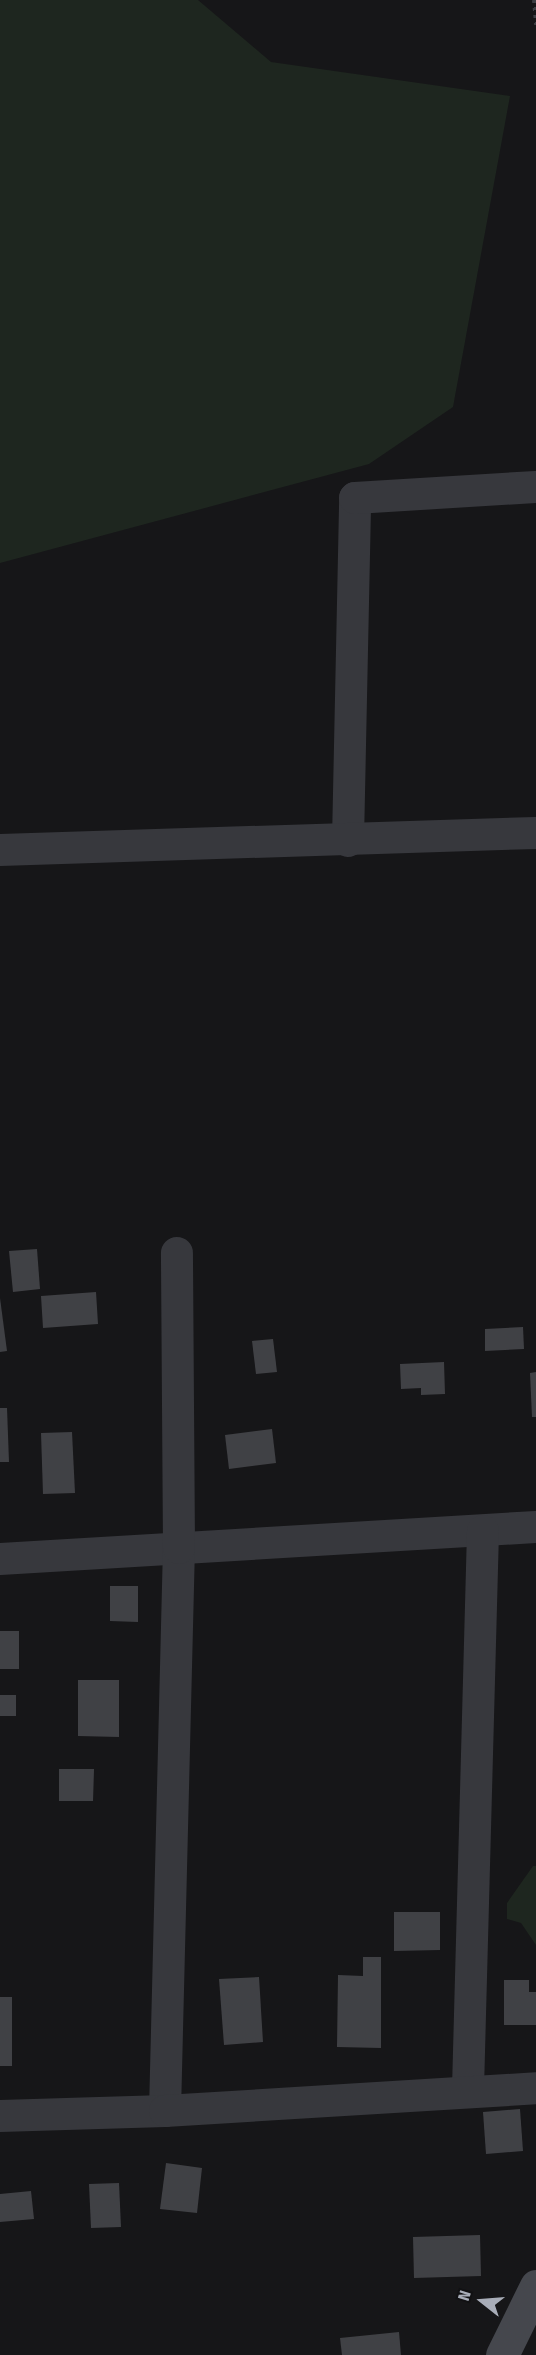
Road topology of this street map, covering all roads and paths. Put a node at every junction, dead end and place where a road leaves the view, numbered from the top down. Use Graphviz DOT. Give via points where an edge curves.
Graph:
graph roads {
  1 [pos="534,0"];
  2 [pos="536,25"];
  3 [pos="536,487"];
  4 [pos="536,833"];
  5 [pos="348,841"];
  6 [pos="0,850"];
  7 [pos="177,1253"];
  8 [pos="536,1527"];
  9 [pos="483,1531"];
  10 [pos="179,1548"];
  11 [pos="0,1559"];
  12 [pos="536,2088"];
  13 [pos="468,2089"];
  14 [pos="165,2110"];
  15 [pos="0,2116"];
  16 [pos="536,2286"];
  17 [pos="502,2355"];
  1 -- 2 [label="path"];
  3 -- 5 [label="street" via="355,498"];
  4 -- 5 [label="street"];
  5 -- 6 [label="street"];
  7 -- 10 [label="street"];
  8 -- 9 [label="street"];
  9 -- 10 [label="street"];
  9 -- 13 [label="street"];
  10 -- 11 [label="street"];
  10 -- 14 [label="street"];
  12 -- 13 [label="street"];
  13 -- 14 [label="street"];
  14 -- 15 [label="street"];
  16 -- 17 [label="street"];
}
